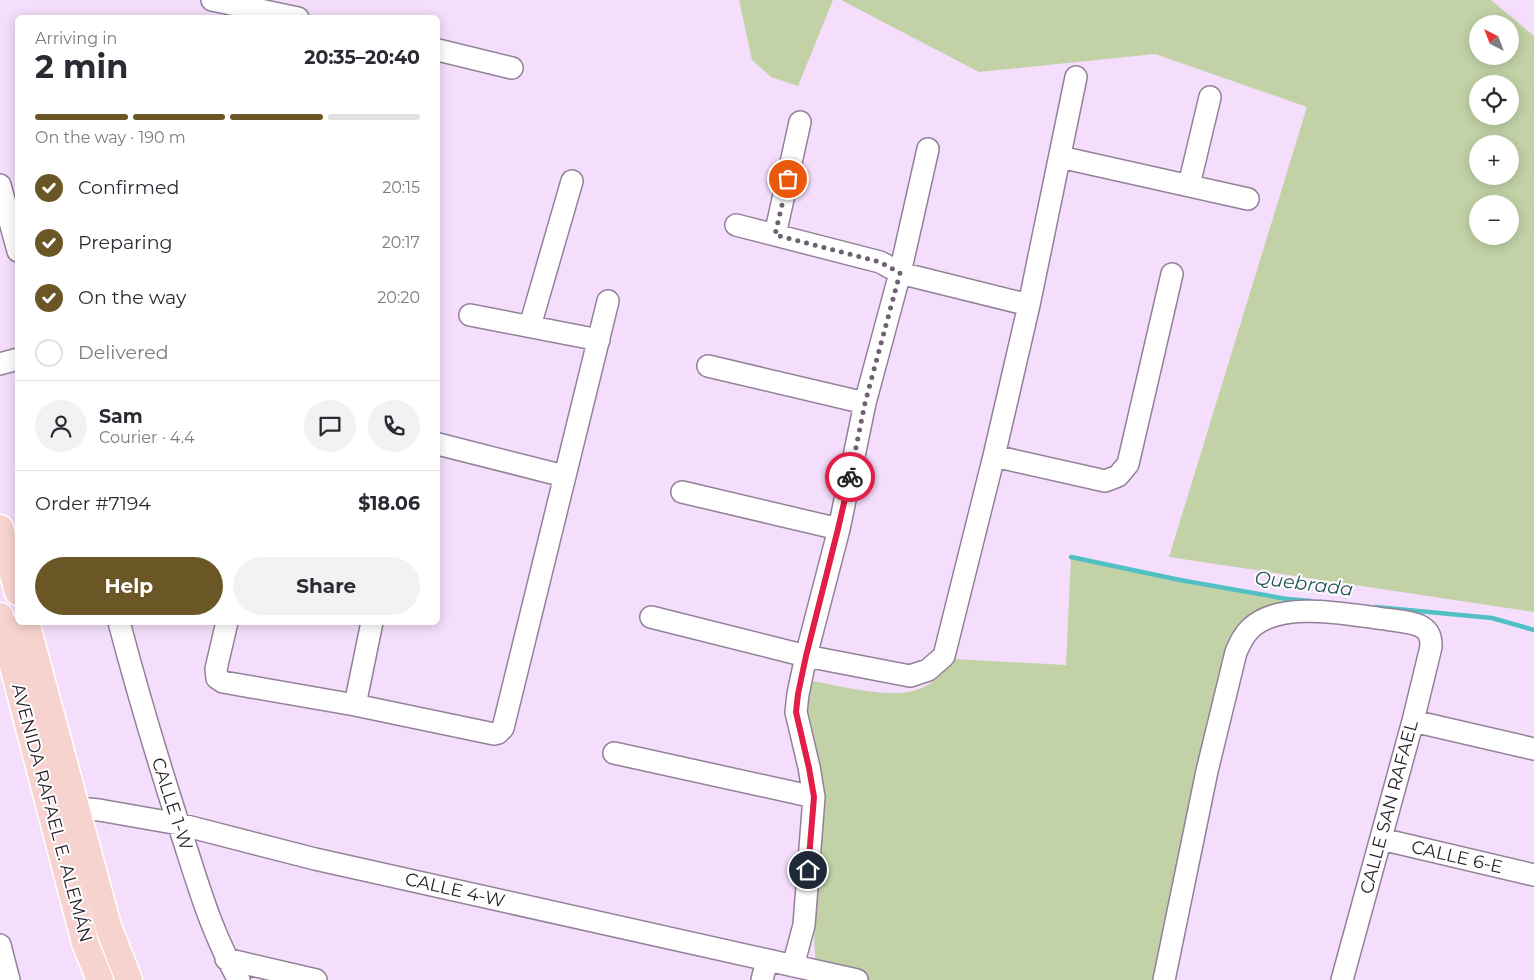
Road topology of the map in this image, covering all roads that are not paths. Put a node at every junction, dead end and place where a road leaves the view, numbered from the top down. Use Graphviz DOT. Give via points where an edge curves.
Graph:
graph roads {
  1 [pos="212,0"];
  2 [pos="295,13"];
  3 [pos="440,50"];
  4 [pos="512,68"];
  5 [pos="1076,77"];
  6 [pos="1210,97"];
  7 [pos="800,122"];
  8 [pos="928,148"];
  9 [pos="1060,157"];
  10 [pos="572,180"];
  11 [pos="1189,184"];
  12 [pos="0,185"];
  13 [pos="1248,199"];
  14 [pos="736,225"];
  15 [pos="775,235"];
  16 [pos="15,240"];
  17 [pos="900,273"];
  18 [pos="1172,274"];
  19 [pos="608,301"];
  20 [pos="1029,305"];
  21 [pos="470,315"];
  22 [pos="530,326"];
  23 [pos="599,340"];
  24 [pos="15,360"];
  25 [pos="0,364"];
  26 [pos="708,366"];
  27 [pos="865,403"];
  28 [pos="440,445"];
  29 [pos="994,456"];
  30 [pos="564,476"];
  31 [pos="682,492"];
  32 [pos="0,528"];
  33 [pos="838,529"];
  34 [pos="15,581"];
  35 [pos="0,616"];
  36 [pos="651,617"];
  37 [pos="27,625"];
  38 [pos="120,625"];
  39 [pos="226,625"];
  40 [pos="371,625"];
  41 [pos="806,656"];
  42 [pos="355,705"];
  43 [pos="1413,721"];
  44 [pos="1534,749"];
  45 [pos="614,753"];
  46 [pos="814,797"];
  47 [pos="65,813"];
  48 [pos="179,824"];
  49 [pos="1381,839"];
  50 [pos="1534,875"];
  51 [pos="0,946"];
  52 [pos="226,959"];
  53 [pos="802,968"];
  54 [pos="764,970"];
  55 [pos="1348,979"];
  56 [pos="9,980"];
  57 [pos="100,980"];
  58 [pos="129,980"];
  59 [pos="239,980"];
  60 [pos="316,980"];
  61 [pos="857,980"];
  62 [pos="1164,980"];
  1 -- 2 [label="street"];
  3 -- 4 [label="street"];
  5 -- 9 [label="street"];
  6 -- 11 [label="street"];
  7 -- 15 [label="street"];
  8 -- 17 [label="street"];
  9 -- 11 [label="street"];
  9 -- 20 [label="street"];
  10 -- 22 [label="street"];
  11 -- 13 [label="street"];
  12 -- 16 [label="street"];
  14 -- 15 [label="street"];
  15 -- 17 [label="street" via="880,262"];
  17 -- 20 [label="street"];
  17 -- 27 [label="street"];
  18 -- 29 [label="street" via="1128,464 1118,476 1105,481"];
  19 -- 23 [label="street"];
  20 -- 29 [label="street"];
  21 -- 22 [label="street"];
  22 -- 23 [label="street"];
  23 -- 30 [label="street"];
  24 -- 25 [label="street"];
  26 -- 27 [label="street"];
  27 -- 33 [label="street"];
  28 -- 30 [label="street"];
  29 -- 41 [label="street" via="944,656 928,670 910,676"];
  30 -- 42 [label="street" via="503,728 494,734"];
  31 -- 33 [label="street"];
  32 -- 34 [label="main road"];
  33 -- 41 [label="street"];
  35 -- 47 [label="main road, AVENIDA RAFAEL E. ALEMÁN"];
  36 -- 41 [label="street"];
  37 -- 47 [label="main road, AVENIDA RAFAEL E. ALEMÁN"];
  38 -- 48 [label="street, CALLE 1-W" via="144,716"];
  39 -- 42 [label="street" via="216,669 217,678 224,682"];
  40 -- 42 [label="street"];
  41 -- 46 [label="street" via="796,712"];
  43 -- 44 [label="street"];
  43 -- 49 [label="street, CALLE SAN RAFAEL"];
  43 -- 62 [label="street, CALLE SAN RAFAEL" via="1431,647 1429,634 1418,625 1350,614 1288,611 1256,624 1242,638 1231,667 1207,770"];
  45 -- 46 [label="street"];
  46 -- 53 [label="street"];
  47 -- 48 [label="street, CALLE 4-W" via="99,810"];
  47 -- 57 [label="main road, AVENIDA RAFAEL E. ALEMÁN" via="85,943"];
  47 -- 58 [label="main road, AVENIDA RAFAEL E. ALEMÁN"];
  48 -- 52 [label="street, CALLE 1-W" via="204,904"];
  48 -- 54 [label="street, CALLE 4-W"];
  49 -- 50 [label="street, CALLE 6-E"];
  49 -- 55 [label="street, CALLE SAN RAFAEL"];
  51 -- 56 [label="street"];
  52 -- 59 [label="street, CALLE 1-W"];
  52 -- 60 [label="street"];
  53 -- 54 [label="street, CALLE 4-W"];
  53 -- 61 [label="street, CALLE 4-W"];
}
